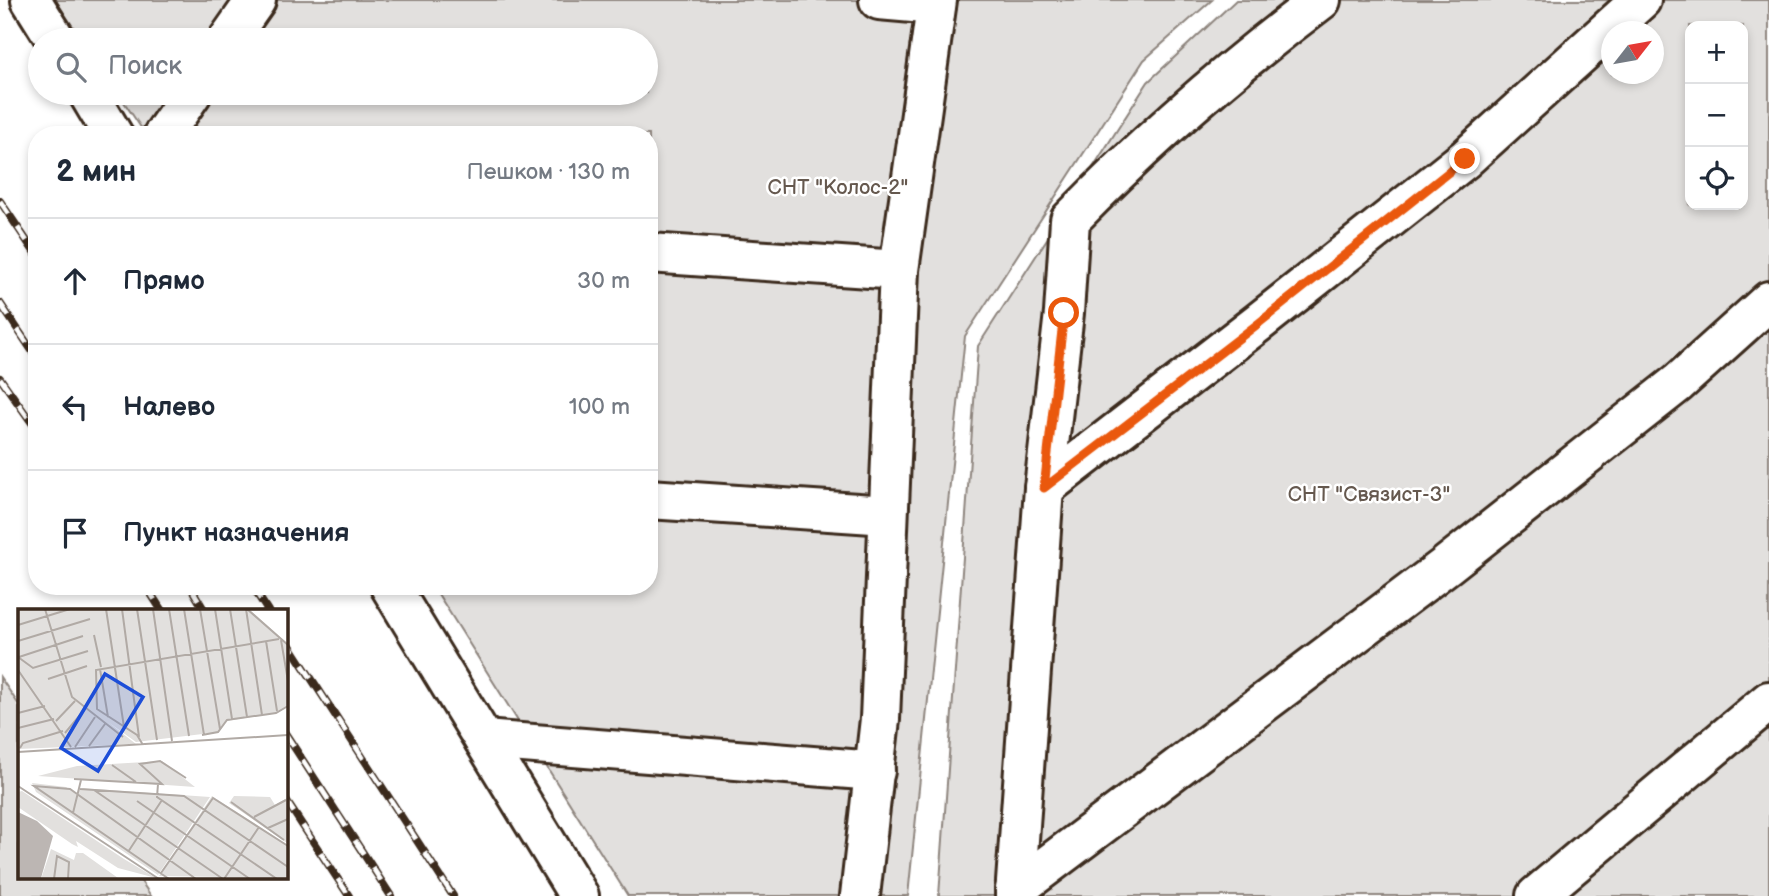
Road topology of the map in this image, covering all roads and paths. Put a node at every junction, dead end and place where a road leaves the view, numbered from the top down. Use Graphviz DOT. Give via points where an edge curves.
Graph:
graph roads {
  1 [pos="31,0"];
  2 [pos="256,0"];
  3 [pos="878,0"];
  4 [pos="1321,0"];
  5 [pos="1641,0"];
  6 [pos="937,2"];
  7 [pos="48,28"];
  8 [pos="236,28"];
  9 [pos="95,105"];
  10 [pos="184,105"];
  11 [pos="108,126"];
  12 [pos="169,126"];
  13 [pos="658,254"];
  14 [pos="900,270"];
  15 [pos="1769,301"];
  16 [pos="1044,488"];
  17 [pos="658,500"];
  18 [pos="888,515"];
  19 [pos="395,595"];
  20 [pos="1769,701"];
  21 [pos="484,740"];
  22 [pos="875,771"];
  23 [pos="1015,893"];
  24 [pos="579,896"];
  25 [pos="860,896"];
  26 [pos="1536,896"];
  1 -- 7 [label="street"];
  2 -- 8 [label="street"];
  3 -- 6 [label="street"];
  4 -- 16 [label="street" via="1152,139 1070,220"];
  5 -- 16 [label="street" via="1465,159"];
  6 -- 14 [label="street"];
  9 -- 11 [label="street"];
  10 -- 12 [label="street"];
  13 -- 14 [label="street"];
  14 -- 18 [label="street"];
  15 -- 23 [label="street" via="1678,383 1546,487"];
  16 -- 23 [label="street"];
  17 -- 18 [label="street"];
  18 -- 22 [label="street"];
  19 -- 21 [label="street"];
  20 -- 26 [label="street"];
  21 -- 22 [label="street"];
  21 -- 24 [label="street"];
  22 -- 25 [label="street"];
}
